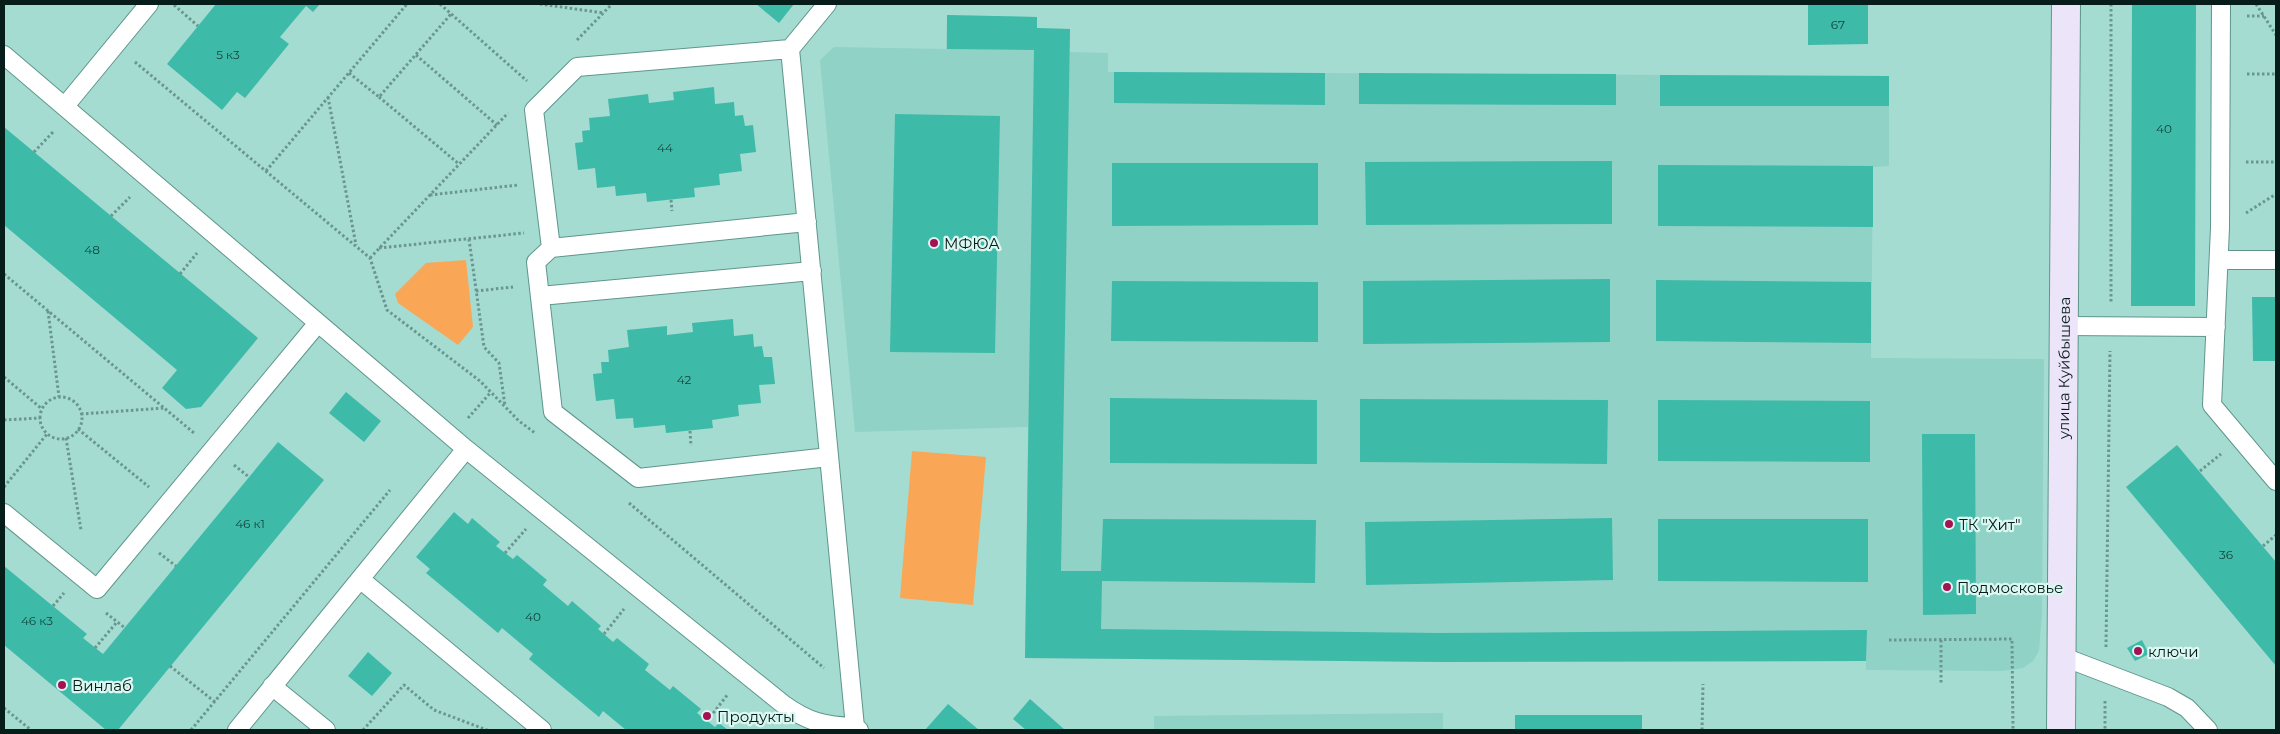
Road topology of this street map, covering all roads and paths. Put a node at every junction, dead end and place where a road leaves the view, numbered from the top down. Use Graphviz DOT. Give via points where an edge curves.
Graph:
graph roads {
  1 [pos="149,4"];
  2 [pos="172,4"];
  3 [pos="407,4"];
  4 [pos="440,4"];
  5 [pos="540,4"];
  6 [pos="612,4"];
  7 [pos="827,4"];
  8 [pos="2066,4"];
  9 [pos="2111,4"];
  10 [pos="2221,4"];
  11 [pos="2256,4"];
  12 [pos="604,12"];
  13 [pos="451,14"];
  14 [pos="198,26"];
  15 [pos="2276,35"];
  16 [pos="115,45"];
  17 [pos="572,46"];
  18 [pos="790,49"];
  19 [pos="4,55"];
  20 [pos="416,55"];
  21 [pos="349,73"];
  22 [pos="534,86"];
  23 [pos="328,97"];
  24 [pos="379,98"];
  25 [pos="65,106"];
  26 [pos="509,112"];
  27 [pos="60,125"];
  28 [pos="497,125"];
  29 [pos="34,152"];
  30 [pos="459,164"];
  31 [pos="266,171"];
  32 [pos="543,181"];
  33 [pos="136,190"];
  34 [pos="429,196"];
  35 [pos="111,216"];
  36 [pos="807,222"];
  37 [pos="469,239"];
  38 [pos="550,239"];
  39 [pos="203,246"];
  40 [pos="356,246"];
  41 [pos="378,248"];
  42 [pos="2219,260"];
  43 [pos="2276,260"];
  44 [pos="812,271"];
  45 [pos="4,274"];
  46 [pos="180,274"];
  47 [pos="539,290"];
  48 [pos="476,291"];
  49 [pos="47,310"];
  50 [pos="318,323"];
  51 [pos="2063,326"];
  52 [pos="2111,326"];
  53 [pos="2216,327"];
  54 [pos="4,377"];
  55 [pos="491,392"];
  56 [pos="59,397"];
  57 [pos="164,408"];
  58 [pos="506,408"];
  59 [pos="42,409"];
  60 [pos="81,414"];
  61 [pos="40,418"];
  62 [pos="4,420"];
  63 [pos="78,430"];
  64 [pos="47,434"];
  65 [pos="452,437"];
  66 [pos="66,438"];
  67 [pos="213,449"];
  68 [pos="466,449"];
  69 [pos="830,457"];
  70 [pos="2276,481"];
  71 [pos="4,488"];
  72 [pos="390,490"];
  73 [pos="169,503"];
  74 [pos="4,514"];
  75 [pos="81,530"];
  76 [pos="2276,535"];
  77 [pos="2263,546"];
  78 [pos="360,579"];
  79 [pos="640,589"];
  80 [pos="117,622"];
  81 [pos="604,634"];
  82 [pos="1889,640"];
  83 [pos="1941,640"];
  84 [pos="95,648"];
  85 [pos="2061,656"];
  86 [pos="170,666"];
  87 [pos="2105,672"];
  88 [pos="744,673"];
  89 [pos="1941,683"];
  90 [pos="1703,684"];
  91 [pos="272,686"];
  92 [pos="215,702"];
  93 [pos="4,708"];
  94 [pos="707,721"];
  95 [pos="857,729"];
  96 [pos="31,730"];
  97 [pos="191,730"];
  98 [pos="237,730"];
  99 [pos="326,730"];
  100 [pos="363,730"];
  101 [pos="487,730"];
  102 [pos="542,730"];
  103 [pos="1702,730"];
  104 [pos="2013,730"];
  105 [pos="2061,730"];
  106 [pos="2105,730"];
  107 [pos="2208,730"];
  1 -- 16 [label="lane"];
  2 -- 14 [label="path"];
  3 -- 21 [label="path"];
  4 -- 13 [label="path"];
  5 -- 12 [label="path"];
  6 -- 12 [label="path"];
  7 -- 18 [label="lane"];
  8 -- 51 [label="main road, улица Куйбышева"];
  9 -- 52 [label="path"];
  10 -- 42 [label="lane"];
  11 -- 15 [label="path"];
  12 -- 17 [label="path"];
  13 -- 20 [label="path"];
  13 -- 22 [label="path"];
  16 -- 25 [label="lane"];
  16 -- 31 [label="path"];
  18 -- 32 [label="lane" via="577,67 534,110"];
  18 -- 36 [label="lane"];
  19 -- 25 [label="lane"];
  20 -- 24 [label="path"];
  20 -- 28 [label="path"];
  21 -- 23 [label="path"];
  21 -- 24 [label="path"];
  23 -- 31 [label="path"];
  23 -- 40 [label="path"];
  24 -- 30 [label="path"];
  25 -- 50 [label="lane"];
  26 -- 28 [label="path"];
  27 -- 29 [label="path"];
  28 -- 30 [label="path"];
  30 -- 34 [label="path"];
  31 -- 40 [label="path"];
  32 -- 34 [label="path"];
  32 -- 38 [label="lane"];
  33 -- 35 [label="path"];
  34 -- 41 [label="path"];
  36 -- 38 [label="lane"];
  36 -- 44 [label="lane"];
  37 -- 38 [label="path"];
  37 -- 41 [label="path"];
  37 -- 48 [label="path"];
  38 -- 47 [label="lane" via="536,262"];
  39 -- 46 [label="path"];
  40 -- 41 [label="path" via="370,258"];
  42 -- 43 [label="lane"];
  42 -- 53 [label="lane"];
  44 -- 47 [label="lane"];
  44 -- 69 [label="lane"];
  45 -- 49 [label="path"];
  47 -- 48 [label="path"];
  47 -- 69 [label="lane" via="553,412 638,478"];
  48 -- 58 [label="path" via="484,347 499,363"];
  49 -- 56 [label="path"];
  49 -- 57 [label="path"];
  50 -- 65 [label="lane"];
  50 -- 67 [label="lane"];
  51 -- 52 [label="lane"];
  51 -- 85 [label="main road, улица Куйбышева"];
  52 -- 53 [label="lane"];
  52 -- 87 [label="path"];
  53 -- 70 [label="lane" via="2212,405"];
  54 -- 59 [label="path"];
  55 -- 65 [label="path"];
  56 -- 59 [label="path" via="48,401"];
  56 -- 60 [label="path" via="73,400"];
  57 -- 60 [label="path"];
  57 -- 67 [label="path"];
  59 -- 61 [label="path"];
  60 -- 63 [label="path"];
  61 -- 62 [label="path"];
  61 -- 64 [label="path"];
  63 -- 66 [label="path"];
  63 -- 73 [label="path"];
  64 -- 66 [label="path"];
  64 -- 71 [label="path"];
  65 -- 68 [label="lane"];
  66 -- 75 [label="path"];
  67 -- 73 [label="lane"];
  68 -- 78 [label="lane"];
  68 -- 79 [label="lane"];
  69 -- 95 [label="lane"];
  72 -- 92 [label="path"];
  73 -- 74 [label="lane" via="97,589"];
  76 -- 77 [label="path"];
  78 -- 91 [label="lane"];
  78 -- 102 [label="lane"];
  79 -- 81 [label="path"];
  79 -- 88 [label="lane"];
  80 -- 84 [label="path"];
  82 -- 83 [label="path"];
  83 -- 89 [label="path"];
  83 -- 104 [label="path" via="2012,639"];
  85 -- 87 [label="lane"];
  85 -- 105 [label="main road, улица Куйбышева"];
  86 -- 92 [label="path"];
  87 -- 106 [label="path"];
  87 -- 107 [label="lane" via="2168,697 2187,708"];
  88 -- 94 [label="path"];
  88 -- 95 [label="lane" via="801,717 815,723"];
  90 -- 103 [label="path"];
  91 -- 98 [label="lane"];
  91 -- 99 [label="lane"];
  92 -- 97 [label="path"];
  93 -- 96 [label="path"];
  100 -- 101 [label="path" via="404,685 434,710"];
}
